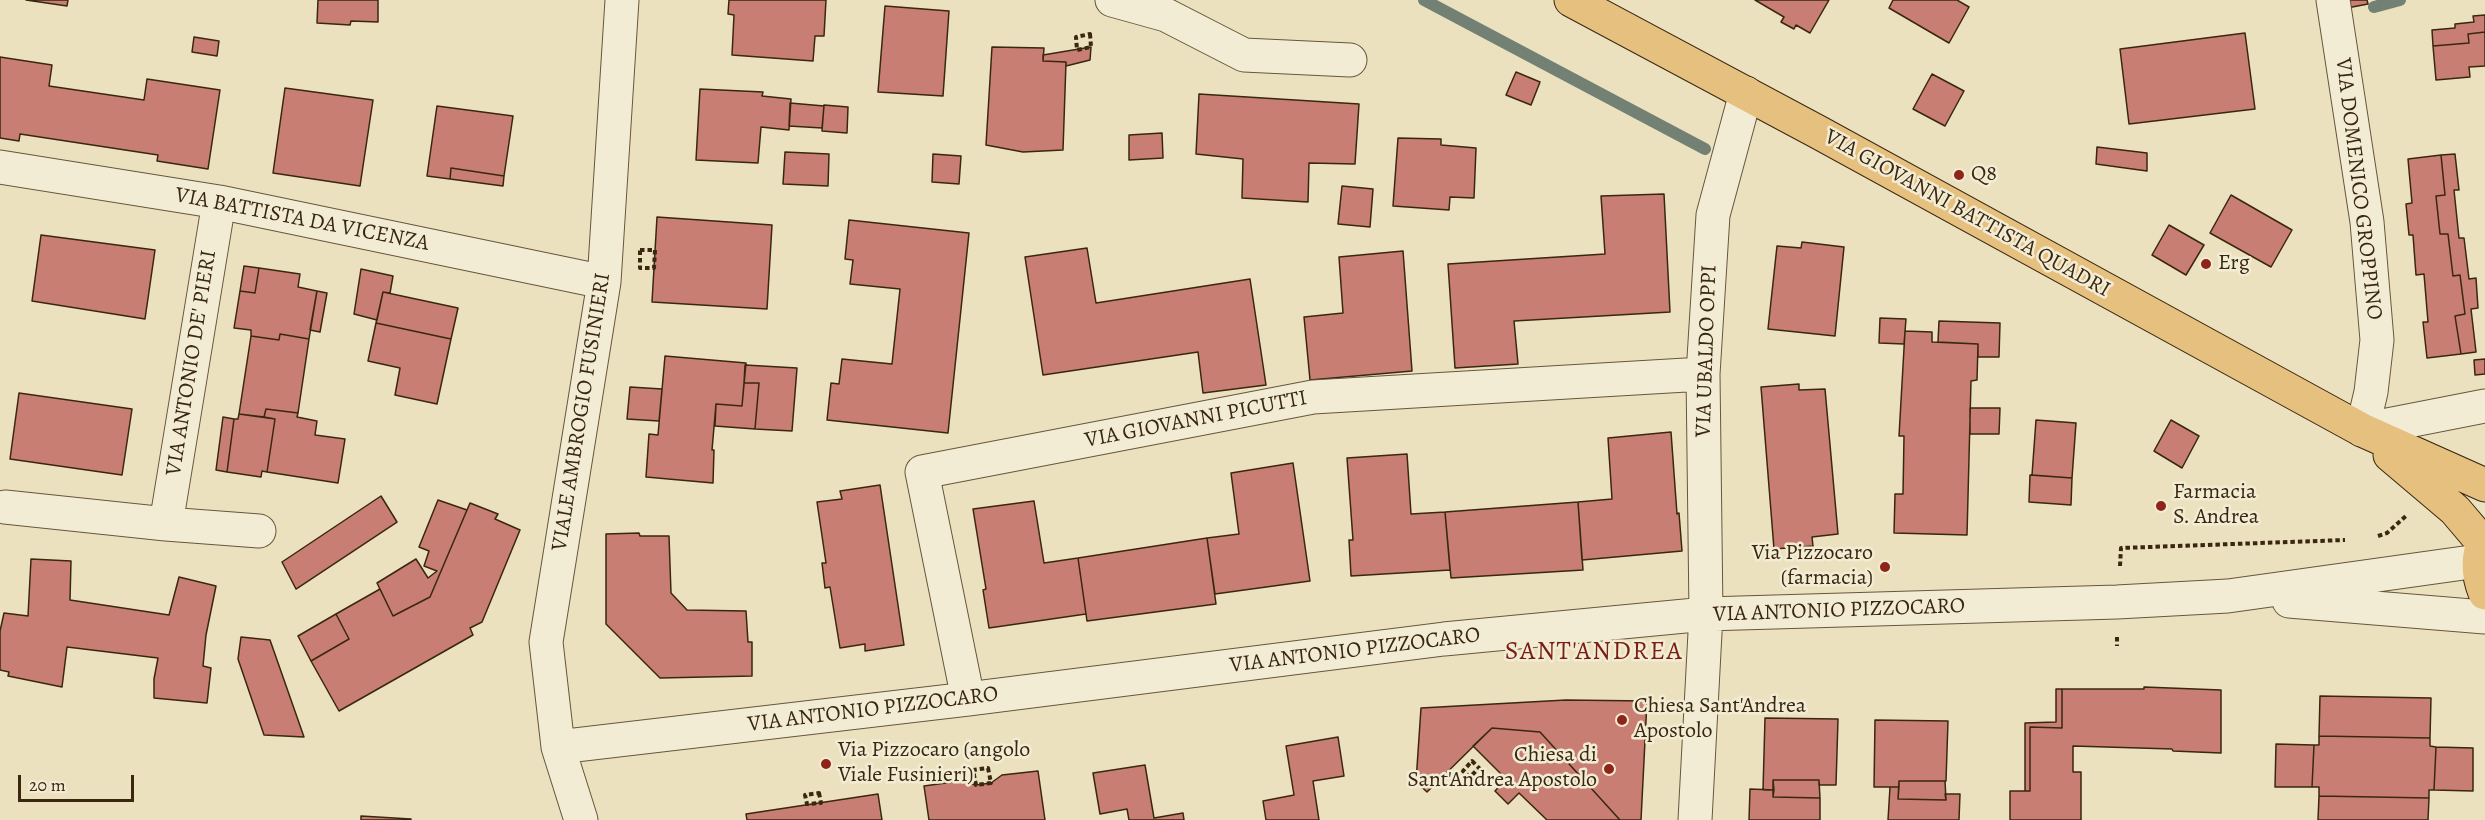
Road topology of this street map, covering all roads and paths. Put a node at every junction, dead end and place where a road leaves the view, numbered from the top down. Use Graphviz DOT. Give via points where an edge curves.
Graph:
graph roads {
  1 [pos="622,0"];
  2 [pos="1112,0"];
  3 [pos="1571,0"];
  4 [pos="2332,0"];
  5 [pos="1077,50"];
  6 [pos="1350,60"];
  7 [pos="1746,93"];
  8 [pos="0,167"];
  9 [pos="219,202"];
  10 [pos="654,268"];
  11 [pos="604,282"];
  12 [pos="1703,374"];
  13 [pos="2485,406"];
  14 [pos="2362,430"];
  15 [pos="2426,485"];
  16 [pos="2485,485"];
  17 [pos="5,507"];
  18 [pos="166,524"];
  19 [pos="259,531"];
  20 [pos="2369,539"];
  21 [pos="2357,540"];
  22 [pos="2482,548"];
  23 [pos="2485,593"];
  24 [pos="2228,596"];
  25 [pos="2116,602"];
  26 [pos="1706,615"];
  27 [pos="2485,616"];
  28 [pos="2117,646"];
  29 [pos="968,699"];
  30 [pos="558,747"];
  31 [pos="976,785"];
  32 [pos="807,804"];
  33 [pos="581,820"];
  34 [pos="1695,820"];
  1 -- 11 [label="street, VIALE AMBROGIO FUSINIERI"];
  2 -- 6 [label="street" via="1166,15 1244,55"];
  3 -- 7 [label="main road, VIA GIOVANNI BATTISTA QUADRI"];
  4 -- 14 [label="street, VIA DOMENICO GROPPINO" via="2367,222 2377,340"];
  5 -- 5 [label="path" via="1076,37 1090,34 1091,47"];
  7 -- 12 [label="street, VIA UBALDO OPPI" via="1713,215"];
  7 -- 14 [label="main road, VIA GIOVANNI BATTISTA QUADRI"];
  8 -- 9 [label="street, VIA BATTISTA DA VICENZA"];
  9 -- 11 [label="street, VIA BATTISTA DA VICENZA"];
  9 -- 18 [label="street, VIA ANTONIO DE' PIERI"];
  10 -- 10 [label="path" via="640,268 640,250 655,250"];
  11 -- 30 [label="street, VIALE AMBROGIO FUSINIERI" via="546,642"];
  12 -- 26 [label="street, VIA UBALDO OPPI"];
  12 -- 29 [label="street, VIA GIOVANNI PICUTTI" via="1313,397 922,472"];
  13 -- 14 [label="street"];
  14 -- 15 [label="main road, VIA GIOVANNI BATTISTA QUADRI"];
  14 -- 16 [label="main road, VIA GIOVANNI BATTISTA QUADRI"];
  15 -- 20 [label="path" via="2402,521"];
  15 -- 22 [label="main road, VIA GIOVANNI BATTISTA QUADRI" via="2455,510"];
  17 -- 18 [label="street"];
  18 -- 19 [label="street"];
  21 -- 25 [label="path" via="2121,548"];
  22 -- 23 [label="main road, VIA GIOVANNI BATTISTA QUADRI" via="2479,579"];
  22 -- 24 [label="street, VIA ANTONIO PIZZOCARO"];
  24 -- 25 [label="street, VIA ANTONIO PIZZOCARO"];
  24 -- 27 [label="street, VIA ANTONIO PIZZOCARO"];
  25 -- 26 [label="street, VIA ANTONIO PIZZOCARO"];
  25 -- 28 [label="path"];
  26 -- 29 [label="street, VIA ANTONIO PIZZOCARO" via="1444,639"];
  26 -- 34 [label="street, VIA UBALDO OPPI"];
  29 -- 30 [label="street, VIA ANTONIO PIZZOCARO"];
  30 -- 33 [label="street, VIALE AMBROGIO FUSINIERI"];
  31 -- 31 [label="path" via="973,770 988,768 991,783"];
  32 -- 32 [label="path" via="805,795 819,794 821,802"];
}
